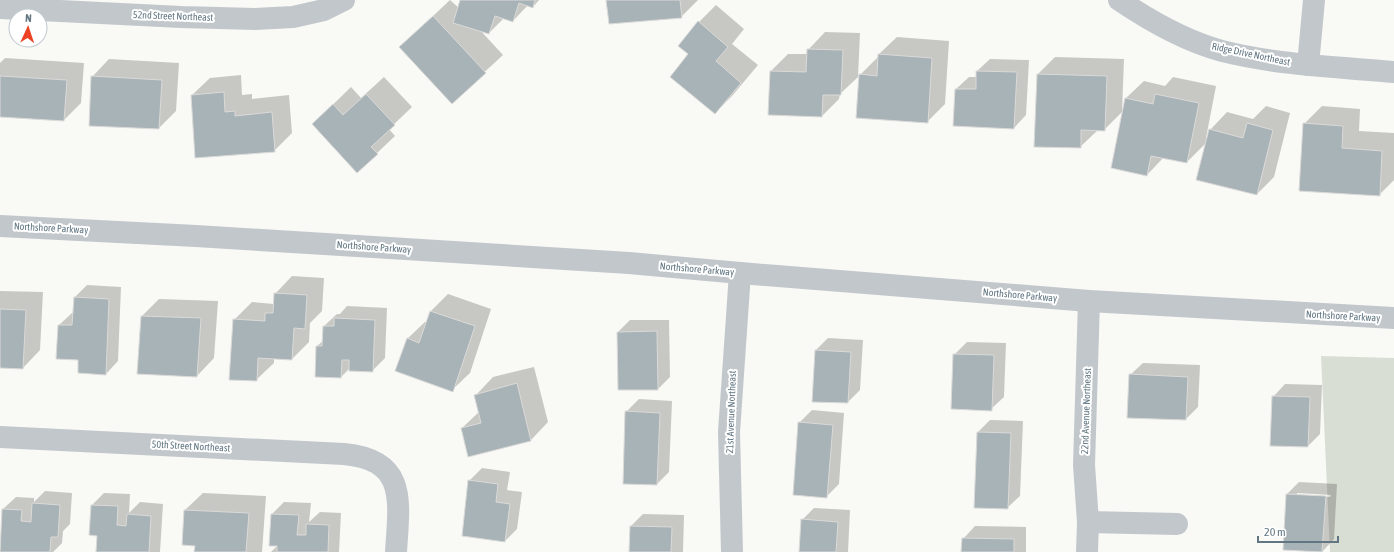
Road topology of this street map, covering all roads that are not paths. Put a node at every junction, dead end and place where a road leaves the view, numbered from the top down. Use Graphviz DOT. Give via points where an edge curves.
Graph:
graph roads {
  1 [pos="344,0"];
  2 [pos="1119,0"];
  3 [pos="1314,0"];
  4 [pos="0,8"];
  5 [pos="1308,65"];
  6 [pos="1394,72"];
  7 [pos="0,226"];
  8 [pos="740,273"];
  9 [pos="1089,301"];
  10 [pos="1394,318"];
  11 [pos="0,437"];
  12 [pos="1088,522"];
  13 [pos="1177,524"];
  14 [pos="396,552"];
  15 [pos="732,552"];
  16 [pos="1088,552"];
  1 -- 4 [label="street, 52nd Street Northeast" via="324,10 293,17 255,19"];
  2 -- 5 [label="street, Ridge Drive Northeast" via="1186,38 1222,51"];
  3 -- 5 [label="street"];
  5 -- 6 [label="street, Ridge Drive Northeast"];
  7 -- 8 [label="street, Northshore Parkway" via="605,261"];
  8 -- 9 [label="street, Northshore Parkway"];
  8 -- 15 [label="street, 21st Avenue Northeast" via="729,432"];
  9 -- 10 [label="street, Northshore Parkway"];
  9 -- 12 [label="street, 22nd Avenue Northeast" via="1084,465"];
  11 -- 14 [label="street, 50th Street Northeast" via="344,454 367,458 380,464 395,486 398,511"];
  12 -- 13 [label="street"];
  12 -- 16 [label="street, 22nd Avenue Northeast"];
}
